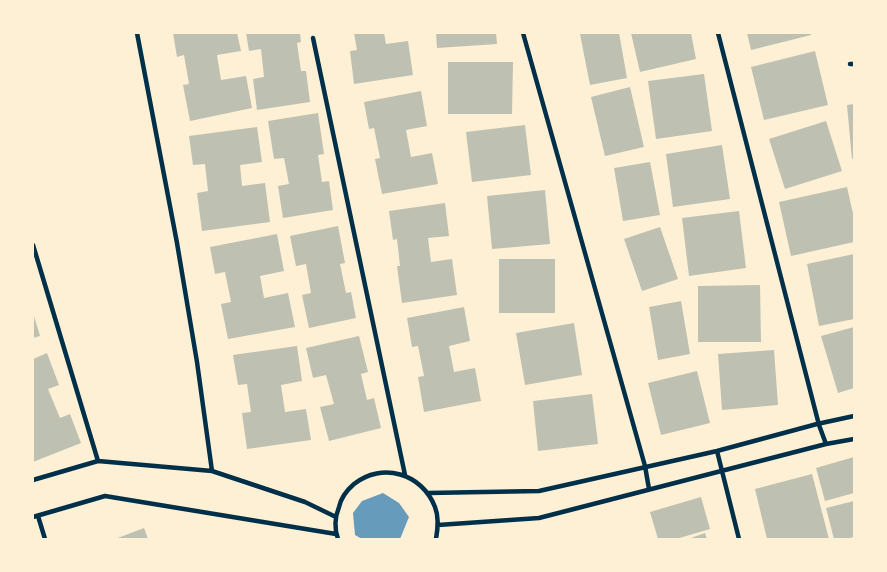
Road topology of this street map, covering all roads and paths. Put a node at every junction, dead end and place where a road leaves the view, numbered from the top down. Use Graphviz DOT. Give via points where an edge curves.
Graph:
graph roads {
  1 [pos="137,33"];
  2 [pos="523,33"];
  3 [pos="718,33"];
  4 [pos="313,38"];
  5 [pos="33,245"];
  6 [pos="854,417"];
  7 [pos="819,424"];
  8 [pos="854,440"];
  9 [pos="826,444"];
  10 [pos="717,451"];
  11 [pos="98,461"];
  12 [pos="645,466"];
  13 [pos="212,471"];
  14 [pos="722,471"];
  15 [pos="405,475"];
  16 [pos="33,480"];
  17 [pos="650,489"];
  18 [pos="428,493"];
  19 [pos="36,516"];
  20 [pos="336,517"];
  21 [pos="438,525"];
  22 [pos="337,536"];
  23 [pos="45,539"];
  24 [pos="436,539"];
  25 [pos="739,539"];
  1 -- 13 [label="lane" via="177,243"];
  2 -- 12 [label="lane"];
  3 -- 7 [label="lane"];
  4 -- 15 [label="lane"];
  5 -- 11 [label="lane"];
  6 -- 7 [label="lane"];
  7 -- 9 [label="lane"];
  7 -- 10 [label="lane"];
  8 -- 9 [label="lane"];
  9 -- 14 [label="lane"];
  10 -- 12 [label="lane"];
  10 -- 14 [label="lane"];
  11 -- 13 [label="lane"];
  11 -- 16 [label="lane"];
  12 -- 17 [label="lane"];
  12 -- 18 [label="lane" via="539,491"];
  13 -- 20 [label="lane" via="305,502"];
  14 -- 17 [label="lane"];
  14 -- 25 [label="lane"];
  15 -- 18 [label="lane"];
  15 -- 20 [label="lane" via="390,472 361,479 348,489"];
  17 -- 21 [label="lane" via="539,518"];
  18 -- 21 [label="lane" via="436,508"];
  19 -- 22 [label="lane" via="105,496"];
  19 -- 23 [label="lane"];
  20 -- 22 [label="lane"];
  21 -- 24 [label="lane"];
}
